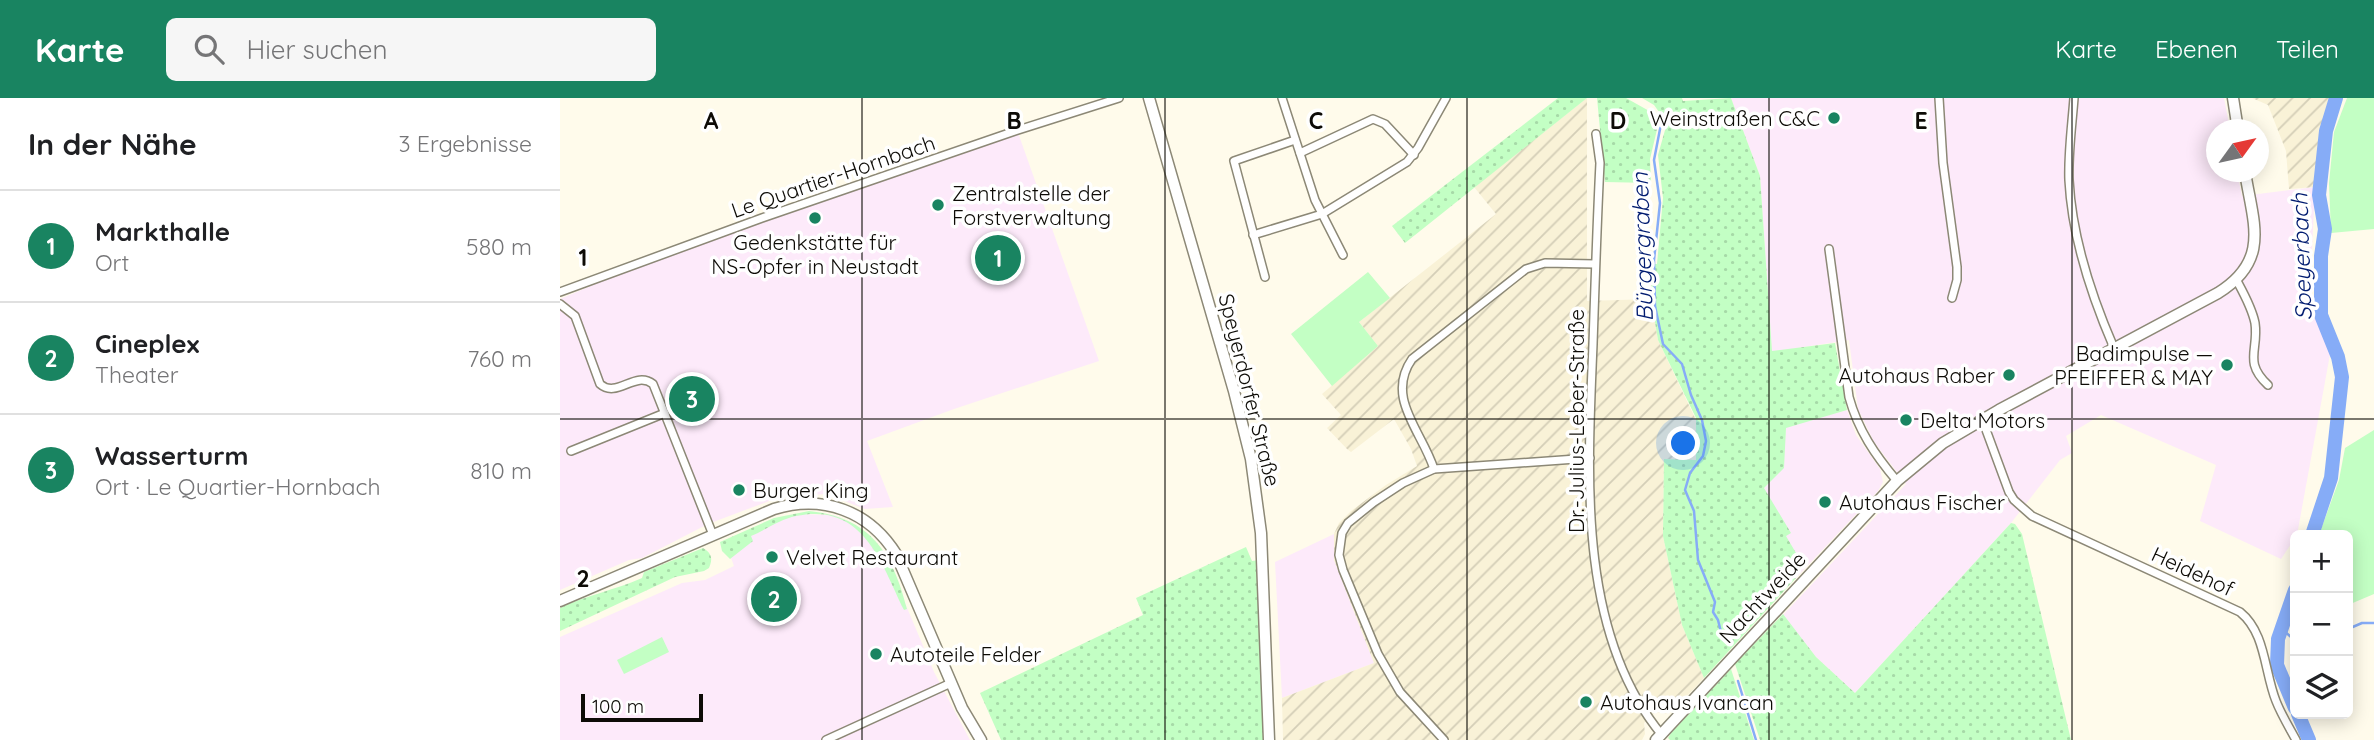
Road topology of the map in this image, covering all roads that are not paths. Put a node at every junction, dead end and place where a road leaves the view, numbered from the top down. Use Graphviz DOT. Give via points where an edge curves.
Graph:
graph roads {
  1 [pos="1119,98"];
  2 [pos="1149,98"];
  3 [pos="1282,98"];
  4 [pos="1446,98"];
  5 [pos="1939,98"];
  6 [pos="2074,98"];
  7 [pos="2233,98"];
  8 [pos="2236,119"];
  9 [pos="1596,134"];
  10 [pos="1295,140"];
  11 [pos="1300,153"];
  12 [pos="1414,155"];
  13 [pos="2246,182"];
  14 [pos="1322,214"];
  15 [pos="1253,235"];
  16 [pos="1829,249"];
  17 [pos="1343,255"];
  18 [pos="1595,264"];
  19 [pos="1265,277"];
  20 [pos="2237,281"];
  21 [pos="560,292"];
  22 [pos="1952,298"];
  23 [pos="560,304"];
  24 [pos="2114,348"];
  25 [pos="2269,386"];
  26 [pos="665,413"];
  27 [pos="1982,419"];
  28 [pos="571,451"];
  29 [pos="1590,458"];
  30 [pos="1434,469"];
  31 [pos="1897,481"];
  32 [pos="713,535"];
  33 [pos="560,601"];
  34 [pos="951,683"];
  35 [pos="1659,737"];
  36 [pos="826,740"];
  37 [pos="981,740"];
  38 [pos="1269,740"];
  39 [pos="1444,740"];
  40 [pos="2296,740"];
  1 -- 21 [label="street, Le Quartier-Hornbach" via="762,218"];
  2 -- 38 [label="street, Speyerdorfer Straße" via="1251,459 1261,533"];
  3 -- 10 [label="street"];
  4 -- 12 [label="street"];
  5 -- 22 [label="street" via="1942,163 1957,267"];
  6 -- 24 [label="street" via="2069,180 2074,229"];
  7 -- 8 [label="street"];
  9 -- 18 [label="street, Dr.-Julius-Leber-Straße" via="1600,163"];
  10 -- 11 [label="street"];
  10 -- 15 [label="street" via="1234,161"];
  11 -- 12 [label="street" via="1373,119 1385,124"];
  11 -- 14 [label="street"];
  12 -- 14 [label="street"];
  13 -- 20 [label="street" via="2255,243 2249,264"];
  14 -- 15 [label="street"];
  14 -- 17 [label="street"];
  15 -- 19 [label="street"];
  16 -- 31 [label="street" via="1854,413 1866,441"];
  18 -- 29 [label="street, Dr.-Julius-Leber-Straße"];
  18 -- 30 [label="street" via="1545,263 1526,269 1412,359 1402,378 1402,394"];
  20 -- 24 [label="street, Nachtweide"];
  20 -- 25 [label="street" via="2255,324 2253,363"];
  23 -- 26 [label="street" via="575,316 600,384 612,390 647,379"];
  24 -- 27 [label="street, Nachtweide"];
  26 -- 28 [label="street"];
  26 -- 32 [label="street"];
  27 -- 31 [label="street, Nachtweide" via="1943,443"];
  27 -- 40 [label="street, Heidehof" via="2009,492 2032,516 2251,621 2276,702"];
  29 -- 30 [label="street"];
  29 -- 35 [label="street, Dr.-Julius-Leber-Straße" via="1593,542 1602,602 1624,676"];
  30 -- 39 [label="street" via="1403,483 1357,514 1342,533 1339,555 1389,675"];
  31 -- 35 [label="street, Nachtweide"];
  32 -- 33 [label="street"];
  32 -- 34 [label="street" via="794,504 834,506 861,518 896,554"];
  34 -- 36 [label="street"];
  34 -- 37 [label="street"];
}
